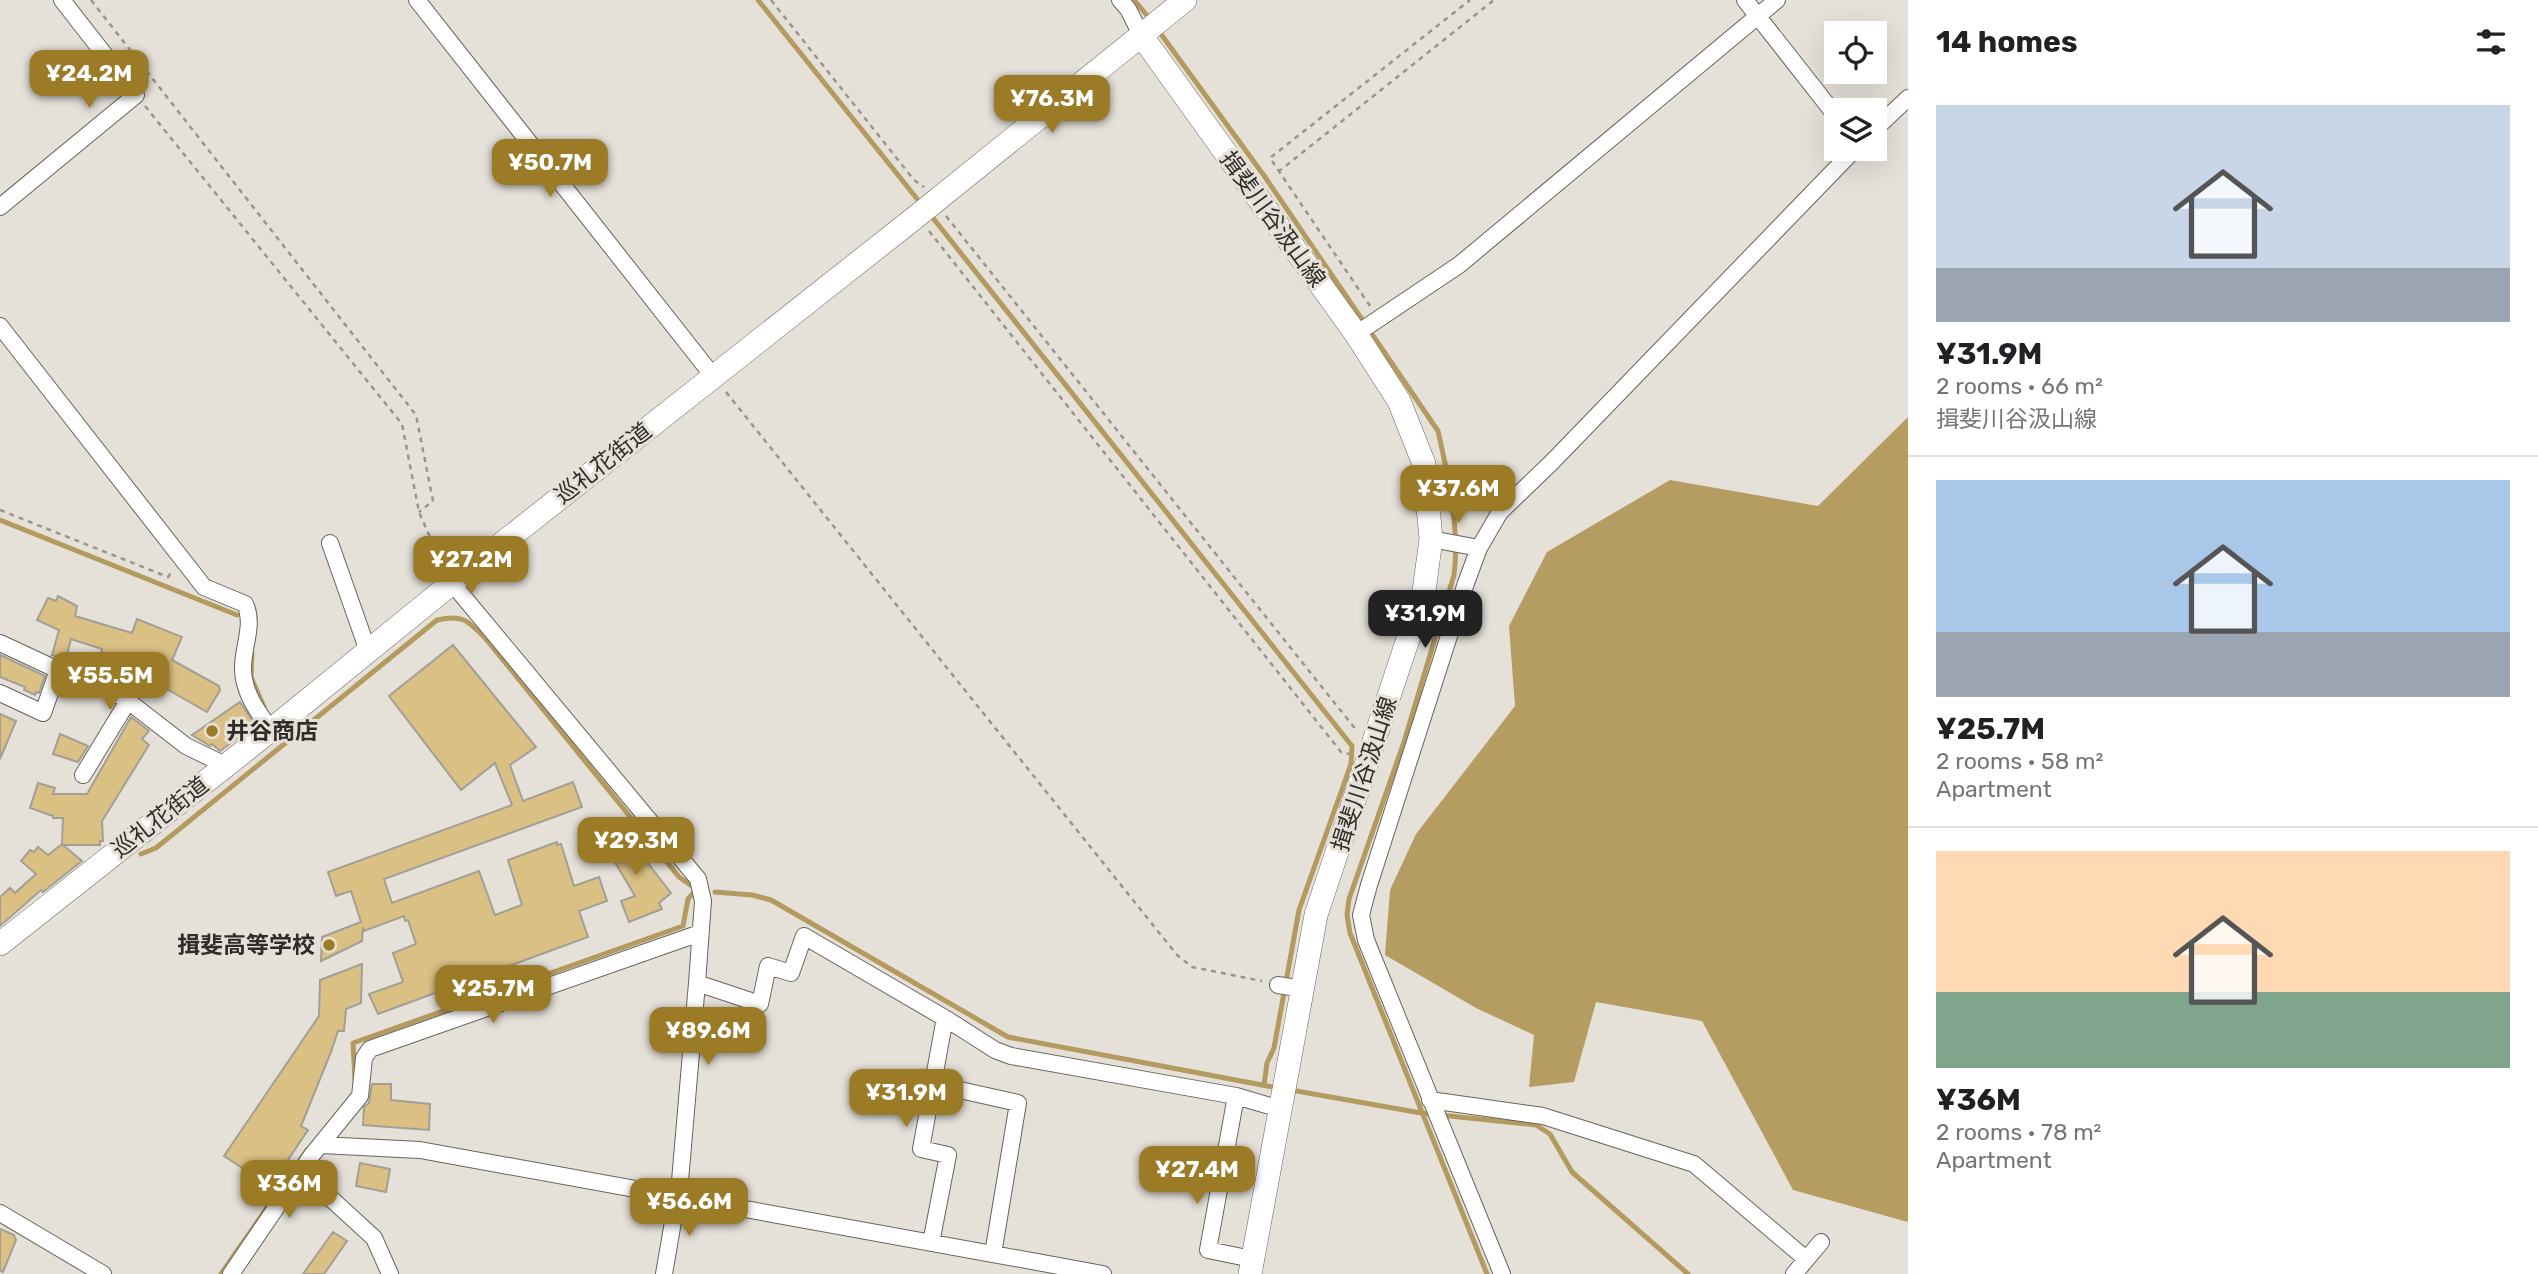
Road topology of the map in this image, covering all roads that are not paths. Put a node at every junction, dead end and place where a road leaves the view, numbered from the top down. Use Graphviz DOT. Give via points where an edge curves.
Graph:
graph roads {
  1 [pos="62,0"];
  2 [pos="416,0"];
  3 [pos="1120,0"];
  4 [pos="1185,0"];
  5 [pos="1745,0"];
  6 [pos="1777,0"];
  7 [pos="1757,16"];
  8 [pos="1141,35"];
  9 [pos="1908,98"];
  10 [pos="1824,101"];
  11 [pos="1887,118"];
  12 [pos="1843,161"];
  13 [pos="0,207"];
  14 [pos="0,326"];
  15 [pos="1356,334"];
  16 [pos="713,376"];
  17 [pos="1431,539"];
  18 [pos="330,543"];
  19 [pos="1479,548"];
  20 [pos="458,578"];
  21 [pos="0,643"];
  22 [pos="368,652"];
  23 [pos="58,670"];
  24 [pos="0,693"];
  25 [pos="128,701"];
  26 [pos="271,730"];
  27 [pos="225,765"];
  28 [pos="83,775"];
  29 [pos="700,933"];
  30 [pos="0,944"];
  31 [pos="697,983"];
  32 [pos="1278,985"];
  33 [pos="1303,989"];
  34 [pos="948,1020"];
  35 [pos="933,1084"];
  36 [pos="1236,1096"];
  37 [pos="1430,1100"];
  38 [pos="1280,1109"];
  39 [pos="321,1145"];
  40 [pos="289,1189"];
  41 [pos="677,1196"];
  42 [pos="0,1213"];
  43 [pos="1821,1242"];
  44 [pos="931,1243"];
  45 [pos="993,1254"];
  46 [pos="1806,1259"];
  47 [pos="1251,1266"];
  48 [pos="1025,1267"];
  49 [pos="103,1274"];
  50 [pos="231,1274"];
  51 [pos="390,1274"];
  52 [pos="664,1274"];
  53 [pos="1103,1274"];
  54 [pos="1502,1274"];
  55 [pos="1794,1274"];
  1 -- 13 [label="street" via="136,95"];
  2 -- 16 [label="street"];
  3 -- 8 [label="street"];
  4 -- 8 [label="street"];
  5 -- 7 [label="street"];
  6 -- 7 [label="street"];
  7 -- 10 [label="street"];
  7 -- 15 [label="street" via="1460,265"];
  8 -- 15 [label="street, 揖斐川谷汲山線"];
  8 -- 16 [label="street, 巡礼花街道"];
  9 -- 11 [label="street"];
  12 -- 19 [label="street" via="1500,512"];
  14 -- 26 [label="street" via="204,587 245,604 250,615 243,671 249,698"];
  15 -- 17 [label="street, 揖斐川谷汲山線" via="1399,401 1424,464"];
  16 -- 20 [label="street, 巡礼花街道"];
  17 -- 19 [label="street"];
  17 -- 33 [label="street, 揖斐川谷汲山線" via="1424,591 1316,915"];
  18 -- 22 [label="street"];
  19 -- 37 [label="street" via="1361,915 1366,940"];
  20 -- 22 [label="street, 巡礼花街道"];
  20 -- 29 [label="street" via="698,880 704,901"];
  21 -- 23 [label="street"];
  22 -- 26 [label="street, 巡礼花街道"];
  23 -- 24 [label="street" via="43,713"];
  23 -- 25 [label="street" via="97,682"];
  25 -- 27 [label="street" via="186,746"];
  25 -- 28 [label="street"];
  26 -- 27 [label="street, 巡礼花街道"];
  27 -- 30 [label="street, 巡礼花街道"];
  29 -- 31 [label="street"];
  29 -- 39 [label="street" via="370,1049 360,1096"];
  31 -- 34 [label="street" via="760,1004 768,966 791,972 804,936"];
  31 -- 41 [label="street"];
  32 -- 33 [label="street"];
  33 -- 38 [label="street, 揖斐川谷汲山線"];
  34 -- 35 [label="street"];
  34 -- 36 [label="street" via="1011,1056"];
  35 -- 44 [label="street" via="921,1149 948,1155"];
  35 -- 45 [label="street" via="1018,1103"];
  36 -- 38 [label="street"];
  36 -- 47 [label="street" via="1208,1250"];
  37 -- 46 [label="street" via="1543,1116 1694,1164"];
  37 -- 54 [label="street"];
  38 -- 47 [label="street, 揖斐川谷汲山線"];
  39 -- 40 [label="street"];
  39 -- 41 [label="street" via="420,1150"];
  40 -- 50 [label="street"];
  40 -- 51 [label="street" via="327,1195 374,1238"];
  41 -- 44 [label="street"];
  41 -- 52 [label="street"];
  42 -- 49 [label="street"];
  43 -- 46 [label="street"];
  44 -- 45 [label="street"];
  45 -- 48 [label="street"];
  46 -- 55 [label="street"];
  48 -- 53 [label="street"];
}
